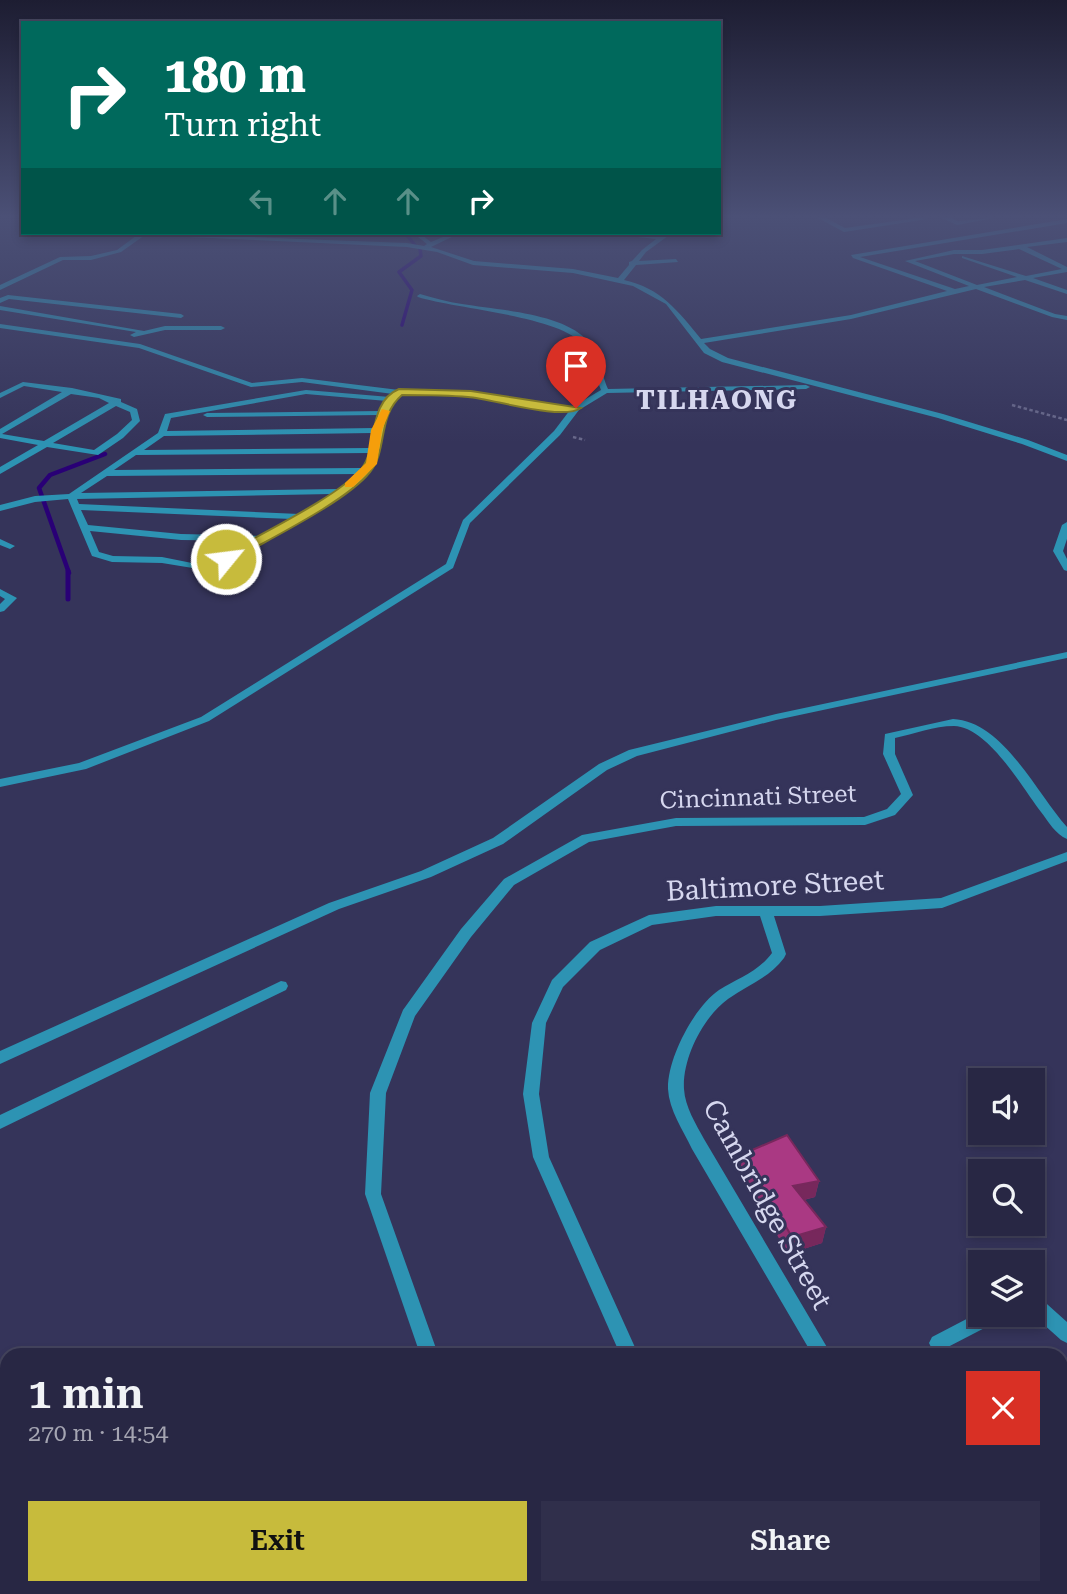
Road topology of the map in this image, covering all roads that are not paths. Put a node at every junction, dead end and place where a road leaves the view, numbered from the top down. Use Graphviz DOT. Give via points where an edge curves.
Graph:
graph roads {
  1 [pos="649,292"];
  2 [pos="949,292"];
  3 [pos="994,292"];
  4 [pos="419,296"];
  5 [pos="0,301"];
  6 [pos="0,308"];
  7 [pos="1067,318"];
  8 [pos="0,326"];
  9 [pos="165,328"];
  10 [pos="220,328"];
  11 [pos="141,331"];
  12 [pos="700,341"];
  13 [pos="118,343"];
  14 [pos="821,387"];
  15 [pos="72,390"];
  16 [pos="605,391"];
  17 [pos="399,392"];
  18 [pos="0,396"];
  19 [pos="391,399"];
  20 [pos="118,401"];
  21 [pos="576,408"];
  22 [pos="384,413"];
  23 [pos="168,416"];
  24 [pos="376,430"];
  25 [pos="0,434"];
  26 [pos="162,434"];
  27 [pos="44,445"];
  28 [pos="372,450"];
  29 [pos="137,453"];
  30 [pos="1067,458"];
  31 [pos="0,471"];
  32 [pos="366,471"];
  33 [pos="104,472"];
  34 [pos="342,491"];
  35 [pos="71,496"];
  36 [pos="76,507"];
  37 [pos="0,508"];
  38 [pos="297,516"];
  39 [pos="1067,526"];
  40 [pos="85,528"];
  41 [pos="263,538"];
  42 [pos="1067,568"];
  43 [pos="0,592"];
  44 [pos="0,608"];
  45 [pos="1067,655"];
  46 [pos="0,783"];
  47 [pos="1067,835"];
  48 [pos="1067,856"];
  49 [pos="766,912"];
  50 [pos="281,986"];
  51 [pos="0,1058"];
  52 [pos="0,1122"];
  53 [pos="1045,1314"];
  54 [pos="969,1327"];
  55 [pos="1067,1334"];
  56 [pos="938,1343"];
  57 [pos="427,1348"];
  58 [pos="626,1348"];
  59 [pos="818,1348"];
  1 -- 12 [label="street" via="662,298"];
  2 -- 12 [label="street" via="851,317"];
  3 -- 7 [label="street"];
  4 -- 16 [label="street" via="519,316 577,335 587,344"];
  5 -- 9 [label="street" via="8,297 181,316"];
  6 -- 11 [label="street"];
  8 -- 13 [label="street"];
  9 -- 10 [label="street"];
  9 -- 11 [label="street"];
  11 -- 13 [label="street"];
  12 -- 14 [label="street" via="707,351 725,360"];
  13 -- 17 [label="street" via="140,346 251,385 302,380"];
  14 -- 16 [label="street"];
  14 -- 30 [label="street" via="959,420"];
  15 -- 18 [label="street" via="23,384"];
  15 -- 20 [label="street"];
  15 -- 25 [label="street"];
  16 -- 21 [label="street"];
  17 -- 19 [label="street"];
  17 -- 21 [label="street" via="471,394"];
  19 -- 22 [label="street"];
  19 -- 23 [label="street" via="306,392"];
  20 -- 27 [label="street"];
  20 -- 27 [label="street" via="134,411 136,421 95,453"];
  21 -- 46 [label="street" via="557,433 466,522 450,566 205,719 82,766"];
  22 -- 23 [label="street"];
  22 -- 24 [label="street"];
  23 -- 26 [label="street"];
  24 -- 26 [label="street"];
  24 -- 28 [label="street"];
  25 -- 27 [label="street"];
  26 -- 29 [label="street"];
  27 -- 31 [label="street"];
  28 -- 29 [label="street"];
  28 -- 32 [label="street" via="374,457"];
  29 -- 33 [label="street"];
  32 -- 33 [label="street"];
  32 -- 34 [label="street"];
  33 -- 35 [label="street"];
  34 -- 35 [label="street"];
  34 -- 38 [label="street"];
  35 -- 36 [label="street"];
  35 -- 37 [label="street"];
  36 -- 38 [label="street"];
  36 -- 40 [label="street"];
  38 -- 41 [label="street"];
  39 -- 42 [label="street" via="1058,551"];
  40 -- 41 [label="street" via="181,537"];
  40 -- 41 [label="street" via="95,554 208,569"];
  43 -- 44 [label="street" via="12,598"];
  45 -- 51 [label="street" via="788,714 633,753 603,767 498,841 426,874 334,906"];
  47 -- 57 [label="street, Cincinnati Street" via="993,740 959,723 889,736 889,754 908,794 891,812 878,817 865,821 676,822 586,838 509,882 408,1014 378,1093 373,1194"];
  48 -- 49 [label="street, Baltimore Street" via="942,903"];
  49 -- 58 [label="street, Baltimore Street" via="716,911 649,920 595,946 557,984 539,1023 531,1094 541,1157"];
  49 -- 59 [label="street, Cambridge Street" via="779,954 772,966 720,998 700,1023 681,1059 676,1087 682,1114 698,1144"];
  50 -- 52 [label="street"];
  53 -- 55 [label="street"];
  54 -- 56 [label="street"];
}
